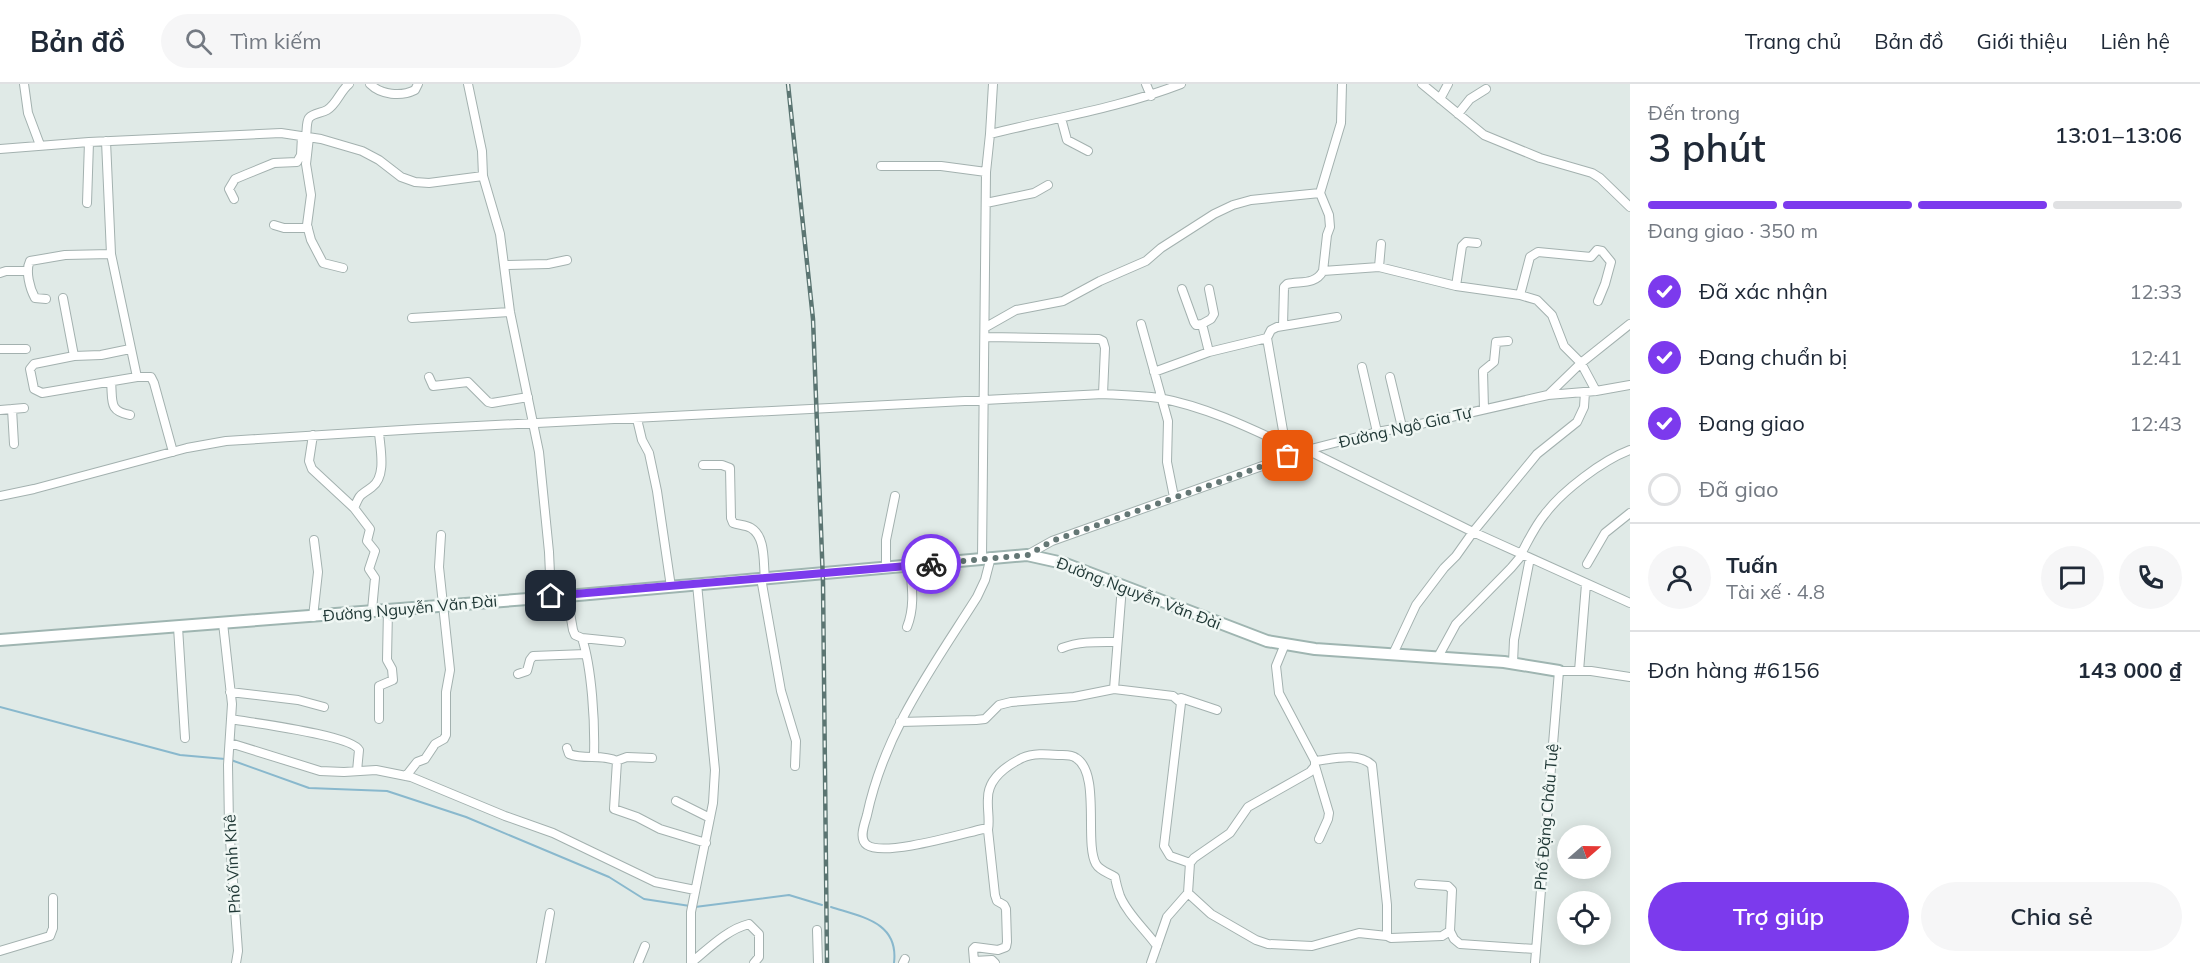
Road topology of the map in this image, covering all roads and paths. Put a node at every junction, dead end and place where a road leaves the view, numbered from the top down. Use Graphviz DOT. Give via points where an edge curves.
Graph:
graph roads {
  1 [pos="24,84"];
  2 [pos="349,84"];
  3 [pos="370,84"];
  4 [pos="418,84"];
  5 [pos="468,84"];
  6 [pos="993,84"];
  7 [pos="1146,84"];
  8 [pos="1181,84"];
  9 [pos="1342,84"];
  10 [pos="1422,84"];
  11 [pos="1448,84"];
  12 [pos="1486,89"];
  13 [pos="1150,96"];
  14 [pos="1440,99"];
  15 [pos="1458,114"];
  16 [pos="1062,118"];
  17 [pos="990,134"];
  18 [pos="306,137"];
  19 [pos="106,141"];
  20 [pos="89,142"];
  21 [pos="40,145"];
  22 [pos="0,148"];
  23 [pos="1088,151"];
  24 [pos="881,166"];
  25 [pos="986,172"];
  26 [pos="483,176"];
  27 [pos="1048,185"];
  28 [pos="1320,193"];
  29 [pos="234,199"];
  30 [pos="87,203"];
  31 [pos="986,203"];
  32 [pos="1630,207"];
  33 [pos="274,225"];
  34 [pos="308,228"];
  35 [pos="1477,243"];
  36 [pos="1381,244"];
  37 [pos="111,254"];
  38 [pos="567,260"];
  39 [pos="505,266"];
  40 [pos="1379,267"];
  41 [pos="343,268"];
  42 [pos="28,271"];
  43 [pos="1323,271"];
  44 [pos="0,273"];
  45 [pos="1456,286"];
  46 [pos="1182,289"];
  47 [pos="1209,289"];
  48 [pos="1520,295"];
  49 [pos="63,298"];
  50 [pos="46,299"];
  51 [pos="1598,301"];
  52 [pos="510,312"];
  53 [pos="1337,317"];
  54 [pos="412,318"];
  55 [pos="1141,324"];
  56 [pos="1202,324"];
  57 [pos="1630,324"];
  58 [pos="1283,326"];
  59 [pos="986,327"];
  60 [pos="986,337"];
  61 [pos="1267,338"];
  62 [pos="1508,341"];
  63 [pos="0,349"];
  64 [pos="26,349"];
  65 [pos="130,349"];
  66 [pos="1209,352"];
  67 [pos="74,356"];
  68 [pos="1581,363"];
  69 [pos="1362,367"];
  70 [pos="1154,372"];
  71 [pos="429,376"];
  72 [pos="136,377"];
  73 [pos="1390,377"];
  74 [pos="111,382"];
  75 [pos="1630,384"];
  76 [pos="1596,391"];
  77 [pos="1585,392"];
  78 [pos="1102,394"];
  79 [pos="1548,395"];
  80 [pos="528,397"];
  81 [pos="1160,398"];
  82 [pos="984,400"];
  83 [pos="24,408"];
  84 [pos="12,409"];
  85 [pos="0,410"];
  86 [pos="1484,410"];
  87 [pos="130,415"];
  88 [pos="637,419"];
  89 [pos="534,424"];
  90 [pos="1402,427"];
  91 [pos="379,432"];
  92 [pos="1377,432"];
  93 [pos="313,435"];
  94 [pos="14,444"];
  95 [pos="1286,445"];
  96 [pos="1307,450"];
  97 [pos="1630,450"];
  98 [pos="173,452"];
  99 [pos="1288,456"];
  100 [pos="703,465"];
  101 [pos="0,496"];
  102 [pos="894,496"];
  103 [pos="1173,497"];
  104 [pos="354,508"];
  105 [pos="1630,513"];
  106 [pos="1473,532"];
  107 [pos="441,535"];
  108 [pos="314,540"];
  109 [pos="1028,555"];
  110 [pos="1524,556"];
  111 [pos="987,557"];
  112 [pos="1587,564"];
  113 [pos="910,566"];
  114 [pos="886,568"];
  115 [pos="763,578"];
  116 [pos="697,584"];
  117 [pos="1586,584"];
  118 [pos="1122,586"];
  119 [pos="671,587"];
  120 [pos="551,596"];
  121 [pos="567,596"];
  122 [pos="1630,603"];
  123 [pos="444,605"];
  124 [pos="388,609"];
  125 [pos="372,610"];
  126 [pos="313,617"];
  127 [pos="223,623"];
  128 [pos="178,627"];
  129 [pos="907,627"];
  130 [pos="582,638"];
  131 [pos="0,640"];
  132 [pos="621,642"];
  133 [pos="1117,642"];
  134 [pos="1285,644"];
  135 [pos="1062,648"];
  136 [pos="586,654"];
  137 [pos="1393,654"];
  138 [pos="1438,657"];
  139 [pos="1513,663"];
  140 [pos="1559,671"];
  141 [pos="1579,671"];
  142 [pos="518,674"];
  143 [pos="1630,677"];
  144 [pos="1114,689"];
  145 [pos="230,692"];
  146 [pos="1178,699"];
  147 [pos="324,707"];
  148 [pos="1217,710"];
  149 [pos="231,719"];
  150 [pos="379,719"];
  151 [pos="900,722"];
  152 [pos="185,738"];
  153 [pos="230,743"];
  154 [pos="567,748"];
  155 [pos="594,756"];
  156 [pos="652,758"];
  157 [pos="616,761"];
  158 [pos="1315,764"];
  159 [pos="795,766"];
  160 [pos="357,771"];
  161 [pos="406,776"];
  162 [pos="676,801"];
  163 [pos="710,818"];
  164 [pos="988,830"];
  165 [pos="1319,839"];
  166 [pos="705,843"];
  167 [pos="1190,863"];
  168 [pos="1419,884"];
  169 [pos="695,890"];
  170 [pos="1188,893"];
  171 [pos="53,898"];
  172 [pos="550,913"];
  173 [pos="817,930"];
  174 [pos="1450,931"];
  175 [pos="1387,936"];
  176 [pos="645,946"];
  177 [pos="1157,946"];
  178 [pos="1535,949"];
  179 [pos="0,951"];
  180 [pos="236,963"];
  181 [pos="541,963"];
  182 [pos="638,963"];
  183 [pos="691,963"];
  184 [pos="754,963"];
  185 [pos="818,963"];
  186 [pos="995,963"];
  187 [pos="1151,963"];
  188 [pos="1535,963"];
  1 -- 21 [label="street" via="28,113"];
  2 -- 18 [label="street" via="332,107 310,116"];
  3 -- 4 [label="street" via="380,92 409,93"];
  5 -- 26 [label="street" via="482,151"];
  6 -- 17 [label="street"];
  7 -- 13 [label="street"];
  8 -- 13 [label="street"];
  9 -- 28 [label="street" via="1341,123"];
  10 -- 14 [label="street"];
  11 -- 14 [label="street"];
  12 -- 15 [label="street" via="1470,99"];
  13 -- 16 [label="street"];
  14 -- 15 [label="street"];
  15 -- 32 [label="street" via="1484,135 1540,158 1592,173"];
  16 -- 17 [label="street"];
  16 -- 23 [label="street" via="1067,140"];
  17 -- 25 [label="street"];
  18 -- 19 [label="street" via="264,134"];
  18 -- 26 [label="street" via="362,151 415,182"];
  18 -- 29 [label="street" via="297,162 274,163 235,179 229,189"];
  18 -- 34 [label="street" via="311,195"];
  19 -- 20 [label="street"];
  19 -- 37 [label="street"];
  20 -- 21 [label="street"];
  20 -- 30 [label="street"];
  21 -- 22 [label="street"];
  24 -- 25 [label="street" via="941,166"];
  25 -- 31 [label="street"];
  26 -- 39 [label="street"];
  27 -- 31 [label="street" via="1034,193"];
  28 -- 43 [label="street" via="1330,227"];
  28 -- 59 [label="street" via="1251,200 1233,206 1214,214 1146,261 1063,301 1016,310"];
  31 -- 59 [label="street"];
  33 -- 34 [label="street"];
  34 -- 41 [label="street" via="323,263"];
  35 -- 45 [label="street" via="1466,242 1462,246"];
  36 -- 40 [label="street"];
  37 -- 42 [label="street" via="42,258 30,261"];
  37 -- 65 [label="street"];
  38 -- 39 [label="street"];
  39 -- 52 [label="street"];
  40 -- 43 [label="street"];
  40 -- 45 [label="street"];
  42 -- 44 [label="street"];
  42 -- 50 [label="street" via="34,298"];
  43 -- 58 [label="street" via="1310,282 1284,287"];
  45 -- 48 [label="street"];
  46 -- 56 [label="street" via="1194,322"];
  47 -- 56 [label="street" via="1214,314"];
  48 -- 51 [label="street" via="1532,254 1591,258 1597,250 1611,262"];
  48 -- 68 [label="street" via="1545,307 1564,346"];
  49 -- 67 [label="street"];
  52 -- 54 [label="street"];
  52 -- 80 [label="street"];
  53 -- 58 [label="street"];
  55 -- 70 [label="street"];
  56 -- 66 [label="street"];
  57 -- 68 [label="street"];
  58 -- 61 [label="street" via="1271,330"];
  59 -- 60 [label="street"];
  60 -- 78 [label="street" via="1099,339 1105,348"];
  60 -- 82 [label="street"];
  61 -- 66 [label="street"];
  61 -- 95 [label="street"];
  62 -- 86 [label="street" via="1496,342 1494,362 1483,371"];
  63 -- 64 [label="street"];
  65 -- 67 [label="street"];
  65 -- 72 [label="street"];
  66 -- 70 [label="street"];
  67 -- 74 [label="street" via="32,365 36,392"];
  68 -- 76 [label="street"];
  68 -- 79 [label="street"];
  69 -- 92 [label="street"];
  70 -- 81 [label="street"];
  71 -- 80 [label="street" via="433,386 468,381 483,399 492,403"];
  72 -- 74 [label="street"];
  72 -- 98 [label="street" via="153,380"];
  73 -- 90 [label="street"];
  74 -- 87 [label="street" via="113,407"];
  75 -- 76 [label="street, Đường Ngô Gia Tự"];
  76 -- 77 [label="street, Đường Ngô Gia Tự"];
  77 -- 79 [label="street, Đường Ngô Gia Tự"];
  77 -- 106 [label="street" via="1577,422 1537,454"];
  78 -- 81 [label="street"];
  78 -- 82 [label="street"];
  79 -- 86 [label="street, Đường Ngô Gia Tự"];
  80 -- 89 [label="street"];
  81 -- 95 [label="street" via="1237,423"];
  81 -- 103 [label="street" via="1167,421 1167,462"];
  82 -- 88 [label="street"];
  82 -- 111 [label="street"];
  83 -- 84 [label="street"];
  84 -- 85 [label="street"];
  84 -- 94 [label="street"];
  86 -- 90 [label="street, Đường Ngô Gia Tự"];
  88 -- 89 [label="street"];
  88 -- 119 [label="street" via="657,491"];
  89 -- 91 [label="street"];
  89 -- 120 [label="street"];
  90 -- 92 [label="street, Đường Ngô Gia Tự"];
  91 -- 93 [label="street"];
  91 -- 104 [label="street" via="380,472 374,486 362,493"];
  92 -- 96 [label="street, Đường Ngô Gia Tự"];
  93 -- 98 [label="street" via="226,441"];
  93 -- 104 [label="street" via="310,466"];
  95 -- 99 [label="street"];
  96 -- 99 [label="street, Đường Ngô Gia Tự"];
  96 -- 106 [label="street"];
  97 -- 110 [label="street" via="1599,466 1545,513"];
  98 -- 101 [label="street"];
  99 -- 103 [label="street, Đường Ngô Gia Tự"];
  100 -- 115 [label="street" via="730,468 731,518 733,523 758,533"];
  102 -- 114 [label="street" via="886,540"];
  103 -- 109 [label="street, Đường Ngô Gia Tự" via="1052,541"];
  104 -- 125 [label="street" via="368,526 367,541 374,548 369,569 375,578"];
  105 -- 112 [label="street" via="1605,533"];
  106 -- 110 [label="street"];
  106 -- 137 [label="street" via="1416,605"];
  107 -- 123 [label="street"];
  108 -- 126 [label="street" via="318,572"];
  109 -- 111 [label="street, Đường Nguyễn Văn Đài"];
  109 -- 118 [label="street, Đường Nguyễn Văn Đài" via="1063,563"];
  110 -- 117 [label="street"];
  110 -- 138 [label="street" via="1456,624"];
  110 -- 139 [label="street"];
  111 -- 113 [label="street, Đường Nguyễn Văn Đài"];
  111 -- 151 [label="street" via="985,580 978,597"];
  113 -- 114 [label="street, Đường Nguyễn Văn Đài"];
  113 -- 129 [label="street" via="913,604"];
  114 -- 115 [label="street, Đường Nguyễn Văn Đài"];
  115 -- 116 [label="street, Đường Nguyễn Văn Đài"];
  115 -- 159 [label="street" via="781,691 796,741"];
  116 -- 119 [label="street, Đường Nguyễn Văn Đài"];
  116 -- 163 [label="street" via="715,770"];
  117 -- 122 [label="street"];
  117 -- 141 [label="street"];
  118 -- 133 [label="street"];
  118 -- 134 [label="street, Đường Nguyễn Văn Đài" via="1267,641"];
  119 -- 121 [label="street, Đường Nguyễn Văn Đài"];
  120 -- 121 [label="street, Đường Nguyễn Văn Đài"];
  120 -- 123 [label="street, Đường Nguyễn Văn Đài"];
  121 -- 130 [label="street" via="573,630"];
  123 -- 124 [label="street, Đường Nguyễn Văn Đài"];
  123 -- 161 [label="street" via="450,670 446,735"];
  124 -- 125 [label="street, Đường Nguyễn Văn Đài"];
  124 -- 150 [label="street" via="387,660 394,676 379,686"];
  125 -- 126 [label="street, Đường Nguyễn Văn Đài"];
  126 -- 127 [label="street, Đường Nguyễn Văn Đài"];
  127 -- 128 [label="street, Đường Nguyễn Văn Đài"];
  127 -- 145 [label="street"];
  128 -- 131 [label="street, Đường Nguyễn Văn Đài"];
  128 -- 152 [label="street"];
  130 -- 132 [label="street"];
  130 -- 136 [label="street"];
  133 -- 135 [label="street" via="1088,642"];
  133 -- 144 [label="street"];
  134 -- 137 [label="street, Đường Nguyễn Văn Đài"];
  134 -- 158 [label="street" via="1276,666 1279,693"];
  136 -- 142 [label="street" via="533,656 526,671"];
  136 -- 155 [label="street"];
  137 -- 138 [label="street, Đường Nguyễn Văn Đài"];
  138 -- 139 [label="street, Đường Nguyễn Văn Đài"];
  139 -- 140 [label="street, Đường Nguyễn Văn Đài"];
  140 -- 141 [label="street, Đường Nguyễn Văn Đài"];
  140 -- 178 [label="street, Phố Đặng Châu Tuệ"];
  141 -- 143 [label="street, Đường Nguyễn Văn Đài"];
  144 -- 146 [label="street"];
  144 -- 151 [label="street" via="1011,702 976,720"];
  145 -- 147 [label="street"];
  145 -- 149 [label="street"];
  146 -- 148 [label="street"];
  146 -- 167 [label="street" via="1181,703 1164,846 1170,856"];
  149 -- 153 [label="street"];
  149 -- 160 [label="street" via="354,744 359,750"];
  151 -- 164 [label="street" via="872,791 863,834 867,846 910,847"];
  153 -- 160 [label="street" via="320,771"];
  153 -- 180 [label="street, Phố Vĩnh Khê" via="229,826"];
  154 -- 155 [label="street" via="573,756"];
  155 -- 157 [label="street"];
  156 -- 157 [label="street" via="627,757"];
  157 -- 166 [label="street" via="614,809"];
  158 -- 165 [label="street" via="1329,813"];
  158 -- 167 [label="street" via="1310,771 1248,807 1230,833"];
  158 -- 175 [label="street" via="1358,758 1372,765"];
  160 -- 161 [label="street"];
  161 -- 169 [label="street" via="553,833 655,882"];
  162 -- 163 [label="street"];
  163 -- 166 [label="street"];
  164 -- 177 [label="street" via="987,796 994,778 1008,765 1029,755 1079,759 1090,791 1096,864 1115,877 1129,912"];
  164 -- 186 [label="street" via="996,898 1006,909 1007,942 1003,949 975,948 973,958"];
  166 -- 169 [label="street"];
  167 -- 170 [label="street"];
  168 -- 174 [label="street" via="1448,886 1452,890"];
  169 -- 183 [label="street"];
  170 -- 175 [label="street" via="1211,914 1268,944 1312,946 1359,933"];
  170 -- 177 [label="street" via="1167,918"];
  171 -- 179 [label="street" via="50,936"];
  172 -- 181 [label="street"];
  173 -- 185 [label="street"];
  174 -- 175 [label="street" via="1442,936"];
  174 -- 178 [label="street" via="1460,944"];
  176 -- 182 [label="street"];
  177 -- 187 [label="street"];
  178 -- 188 [label="street, Phố Đặng Châu Tuệ"];
  183 -- 184 [label="street" via="719,940 750,924 759,934 759,957"];
}
